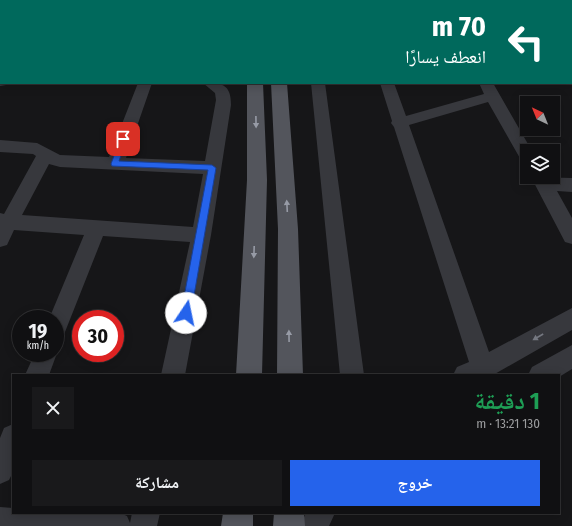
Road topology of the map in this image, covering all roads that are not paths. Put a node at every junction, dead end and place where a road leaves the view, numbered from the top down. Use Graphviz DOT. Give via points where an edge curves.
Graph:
graph roads {
  1 [pos="145,84"];
  2 [pos="211,84"];
  3 [pos="255,84"];
  4 [pos="279,84"];
  5 [pos="318,84"];
  6 [pos="387,84"];
  7 [pos="489,90"];
  8 [pos="399,123"];
  9 [pos="520,144"];
  10 [pos="0,146"];
  11 [pos="45,155"];
  12 [pos="115,164"];
  13 [pos="212,168"];
  14 [pos="560,183"];
  15 [pos="544,184"];
  16 [pos="572,185"];
  17 [pos="4,221"];
  18 [pos="97,227"];
  19 [pos="201,235"];
  20 [pos="572,236"];
  21 [pos="0,239"];
  22 [pos="63,310"];
  23 [pos="572,318"];
  24 [pos="572,356"];
  25 [pos="42,362"];
  26 [pos="474,372"];
  27 [pos="37,374"];
  28 [pos="173,374"];
  29 [pos="249,374"];
  30 [pos="290,374"];
  31 [pos="352,374"];
  32 [pos="542,374"];
  33 [pos="12,440"];
  34 [pos="0,471"];
  35 [pos="146,514"];
  36 [pos="238,514"];
  37 [pos="289,514"];
  38 [pos="320,514"];
  39 [pos="0,521"];
  40 [pos="117,526"];
  41 [pos="144,526"];
  42 [pos="237,526"];
  43 [pos="289,526"];
  44 [pos="314,526"];
  1 -- 12 [label="street"];
  2 -- 13 [label="street" via="224,96"];
  3 -- 29 [label="main road, one-way" via="257,180"];
  30 -- 4 [label="main road, one-way" via="288,228"];
  5 -- 31 [label="street"];
  6 -- 8 [label="street"];
  7 -- 8 [label="street"];
  7 -- 9 [label="street"];
  8 -- 26 [label="street"];
  10 -- 11 [label="street" via="37,149"];
  11 -- 12 [label="street" via="60,161"];
  11 -- 17 [label="street"];
  12 -- 13 [label="street"];
  13 -- 19 [label="street"];
  14 -- 16 [label="street"];
  15 -- 20 [label="street"];
  17 -- 18 [label="street"];
  17 -- 21 [label="street"];
  18 -- 19 [label="street"];
  18 -- 22 [label="street"];
  19 -- 28 [label="street"];
  23 -- 26 [label="street, one-way"];
  24 -- 32 [label="street"];
  25 -- 27 [label="street"];
  33 -- 34 [label="street"];
  35 -- 41 [label="street"];
  36 -- 42 [label="main road"];
  37 -- 43 [label="main road"];
  38 -- 44 [label="street"];
  39 -- 40 [label="street"];
}
